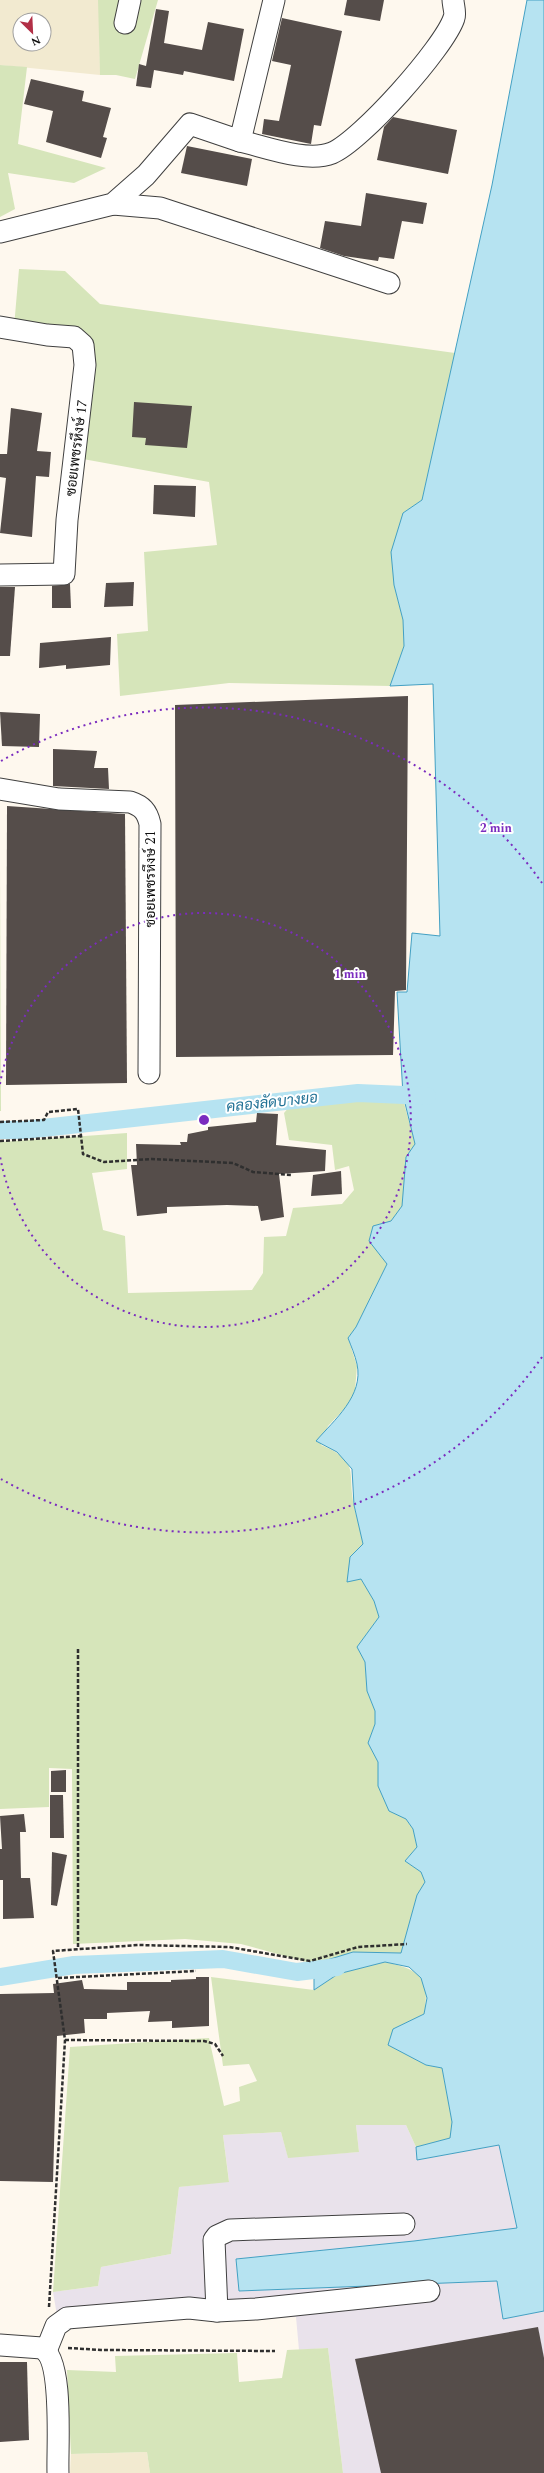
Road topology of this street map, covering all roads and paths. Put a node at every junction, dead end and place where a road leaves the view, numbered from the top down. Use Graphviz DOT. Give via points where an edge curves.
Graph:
graph roads {
  1 [pos="130,0"];
  2 [pos="274,0"];
  3 [pos="453,0"];
  4 [pos="125,23"];
  5 [pos="240,141"];
  6 [pos="113,204"];
  7 [pos="0,232"];
  8 [pos="389,283"];
  9 [pos="0,327"];
  10 [pos="0,575"];
  11 [pos="0,789"];
  12 [pos="149,1072"];
  13 [pos="0,1122"];
  14 [pos="81,1136"];
  15 [pos="0,1141"];
  16 [pos="291,1175"];
  17 [pos="78,1648"];
  18 [pos="407,1944"];
  19 [pos="78,1949"];
  20 [pos="196,1972"];
  21 [pos="58,1978"];
  22 [pos="65,2040"];
  23 [pos="223,2056"];
  24 [pos="404,2224"];
  25 [pos="429,2291"];
  26 [pos="49,2312"];
  27 [pos="217,2312"];
  28 [pos="0,2345"];
  29 [pos="275,2351"];
  30 [pos="48,2353"];
  31 [pos="58,2473"];
  1 -- 4 [label="street"];
  2 -- 5 [label="street"];
  3 -- 5 [label="street" via="454,17 432,54 368,128 333,153 311,158"];
  5 -- 6 [label="street" via="190,124 146,175"];
  6 -- 7 [label="street"];
  6 -- 8 [label="street" via="160,208"];
  9 -- 10 [label="street, ซอยเพชรหึงษ์ 17" via="74,337 84,345 85,365 67,520 64,574"];
  11 -- 12 [label="street, ซอยเพชรหึงษ์ 21" via="59,799 130,802 140,806 148,814"];
  13 -- 14 [label="path" via="44,1120 48,1112 78,1109"];
  14 -- 15 [label="path"];
  14 -- 16 [label="path" via="83,1154 104,1162 152,1159 233,1163 253,1172"];
  17 -- 19 [label="path"];
  18 -- 19 [label="path" via="358,1947 310,1961 229,1947 138,1945"];
  19 -- 21 [label="path" via="54,1951"];
  20 -- 21 [label="path"];
  21 -- 22 [label="path"];
  22 -- 23 [label="path" via="204,2042 215,2044"];
  22 -- 26 [label="path"];
  24 -- 27 [label="street" via="223,2232 214,2240"];
  25 -- 27 [label="street"];
  27 -- 30 [label="street" via="189,2308 67,2318 56,2326"];
  28 -- 30 [label="street" via="32,2346"];
  29 -- 30 [label="path" via="65,2348"];
  30 -- 31 [label="street" via="53,2362 57,2389"];
}
